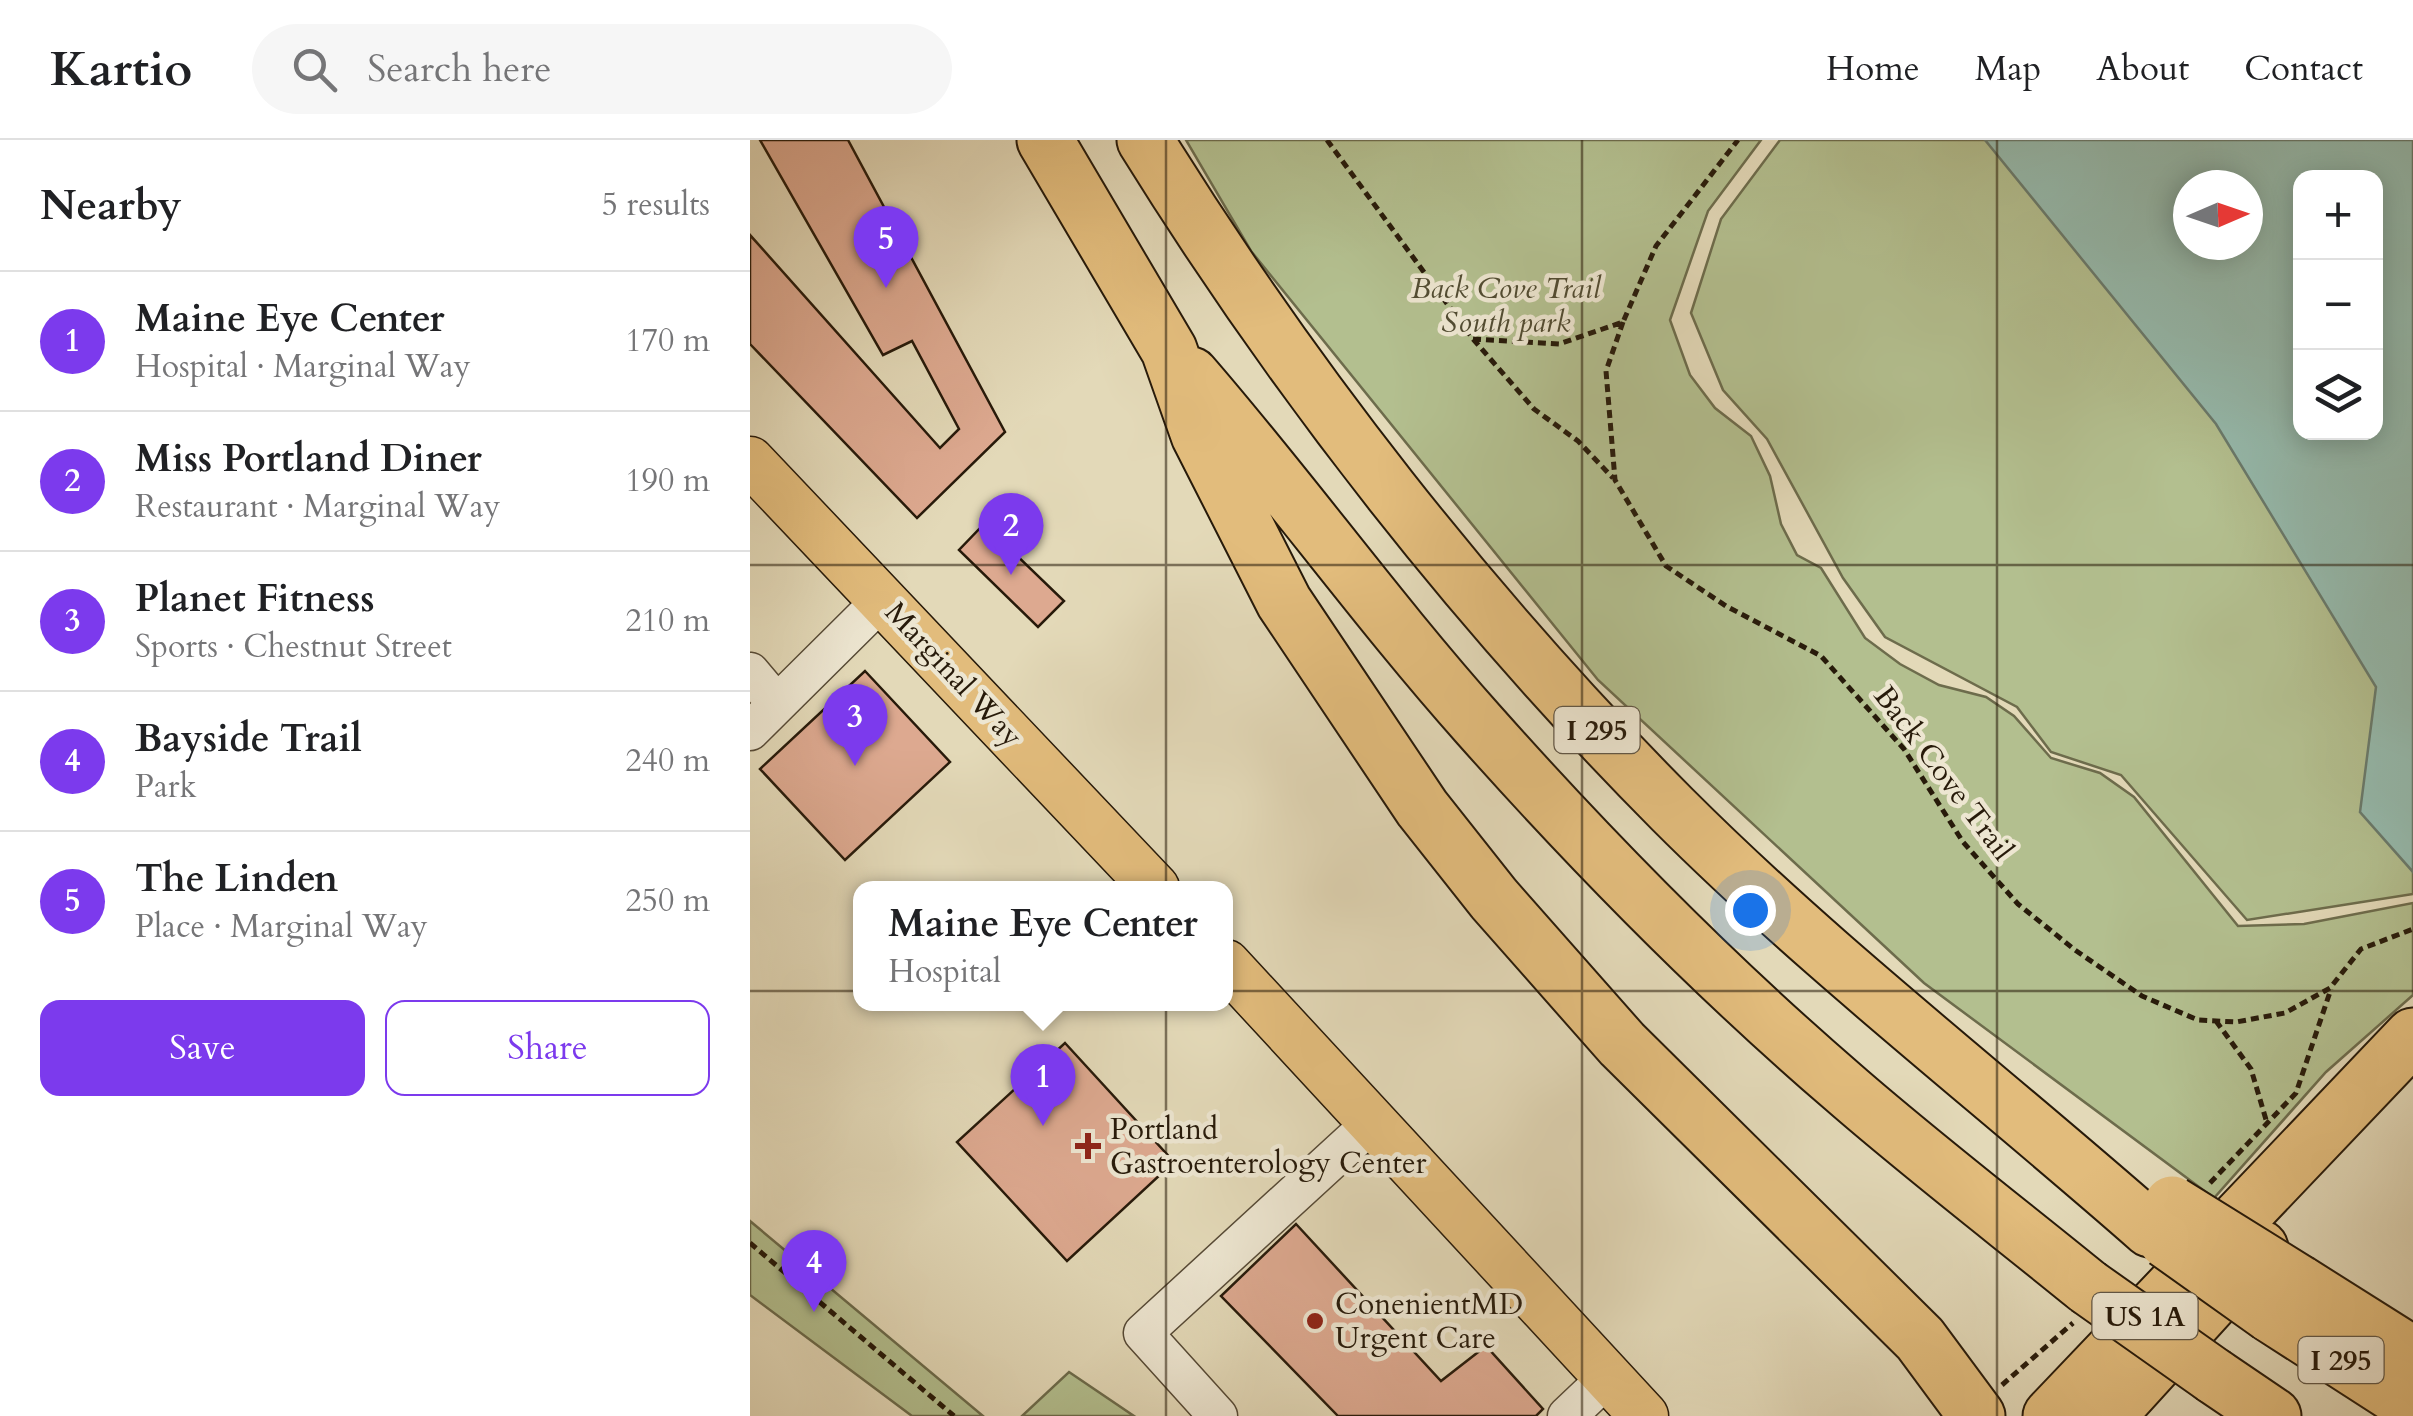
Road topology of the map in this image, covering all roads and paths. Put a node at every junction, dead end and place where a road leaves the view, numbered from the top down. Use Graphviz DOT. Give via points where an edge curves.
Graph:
graph roads {
  1 [pos="1045,140"];
  2 [pos="1145,140"];
  3 [pos="1327,140"];
  4 [pos="1738,140"];
  5 [pos="1623,322"];
  6 [pos="1473,339"];
  7 [pos="1169,350"];
  8 [pos="750,461"];
  9 [pos="1615,480"];
  10 [pos="883,598"];
  11 [pos="750,672"];
  12 [pos="777,704"];
  13 [pos="750,731"];
  14 [pos="1148,881"];
  15 [pos="2413,928"];
  16 [pos="1233,972"];
  17 [pos="2216,1021"];
  18 [pos="2413,1036"];
  19 [pos="2413,1090"];
  20 [pos="1373,1122"];
  21 [pos="2267,1123"];
  22 [pos="750,1243"];
  23 [pos="2285,1299"];
  24 [pos="2413,1355"];
  25 [pos="1606,1379"];
  26 [pos="2413,1406"];
  27 [pos="954,1416"];
  28 [pos="1218,1416"];
  29 [pos="1567,1416"];
  30 [pos="1644,1416"];
  31 [pos="1977,1416"];
  32 [pos="2051,1416"];
  33 [pos="2107,1416"];
  34 [pos="2274,1416"];
  1 -- 7 [label="highway, I 295"];
  2 -- 23 [label="highway, I 295, bridge" via="1329,410 1496,618 1674,812 1993,1090"];
  3 -- 6 [label="path"];
  4 -- 5 [label="path, Back Cove Trail" via="1656,246"];
  5 -- 6 [label="path" via="1558,344"];
  5 -- 9 [label="path, Back Cove Trail" via="1606,371"];
  6 -- 9 [label="path" via="1534,409"];
  7 -- 31 [label="highway" via="1199,435 1284,602 1422,808 1622,1044 1920,1340"];
  7 -- 34 [label="highway, I 295, bridge" via="1480,726 1736,990 1843,1087 2088,1287"];
  8 -- 10 [label="main road, Marginal Way"];
  9 -- 17 [label="path, Back Cove Trail" via="1666,566 1822,656 1904,749 1962,842 2018,904 2142,996"];
  10 -- 12 [label="street"];
  10 -- 14 [label="main road, Marginal Way"];
  11 -- 12 [label="street"];
  12 -- 13 [label="street"];
  15 -- 17 [label="path, Back Cove Trail" via="2360,950 2330,988 2285,1012"];
  16 -- 20 [label="main road"];
  17 -- 21 [label="path" via="2250,1069"];
  18 -- 32 [label="highway, US 1A"];
  19 -- 33 [label="highway" via="2346,1153"];
  20 -- 25 [label="main road"];
  20 -- 28 [label="street" via="1143,1334"];
  22 -- 27 [label="path"];
  23 -- 24 [label="highway"];
  23 -- 26 [label="highway, I 295"];
  25 -- 29 [label="street"];
  25 -- 30 [label="main road"];
}
